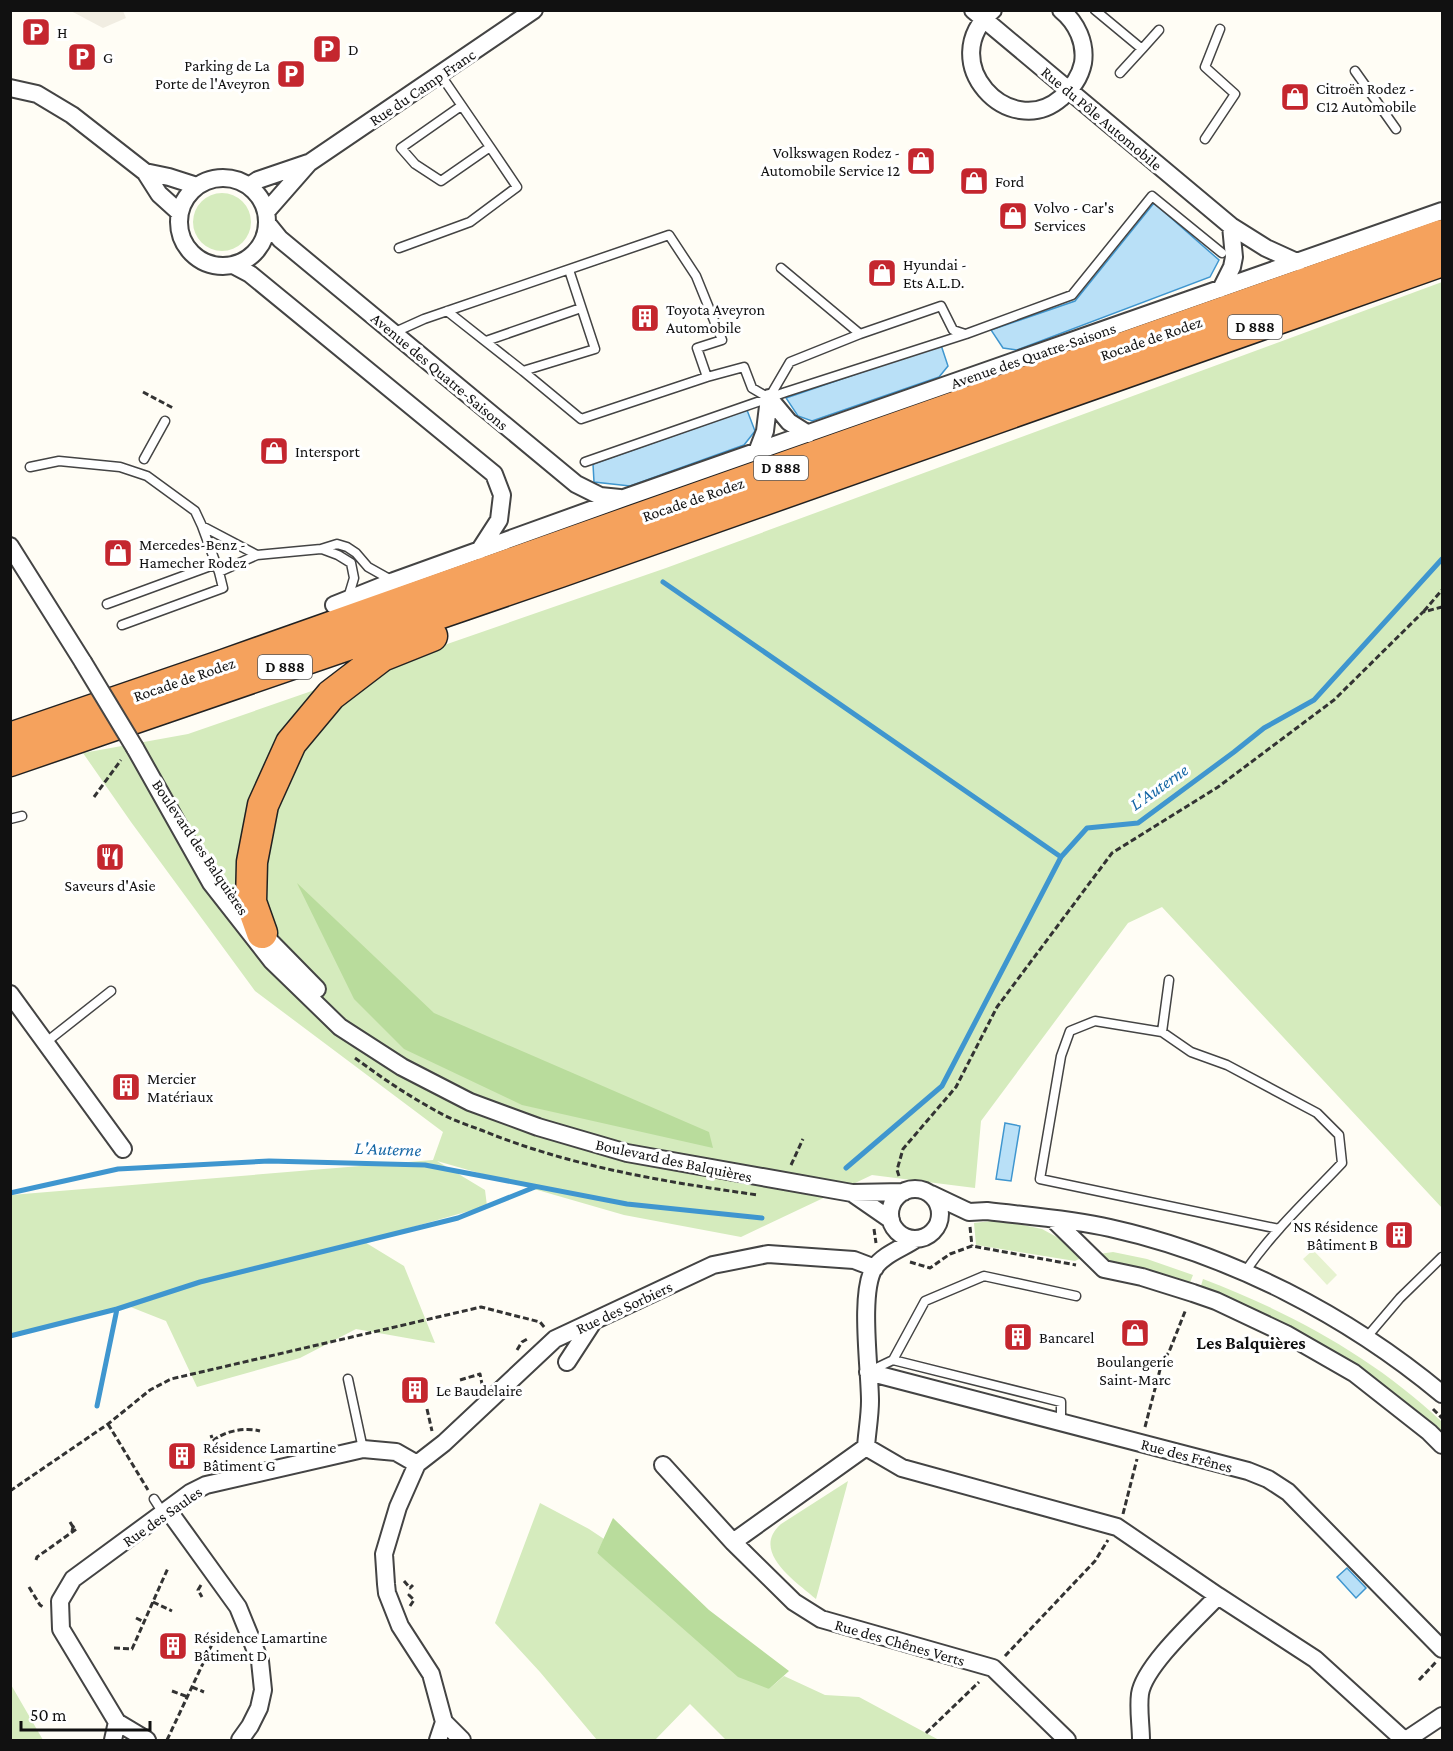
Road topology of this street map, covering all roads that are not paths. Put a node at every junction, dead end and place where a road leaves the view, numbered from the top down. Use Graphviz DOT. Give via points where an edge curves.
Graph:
graph roads {
  1 [pos="534,10"];
  2 [pos="1061,10"];
  3 [pos="1095,10"];
  4 [pos="983,13"];
  5 [pos="1220,29"];
  6 [pos="1159,30"];
  7 [pos="1142,49"];
  8 [pos="1355,71"];
  9 [pos="1120,73"];
  10 [pos="440,74"];
  11 [pos="10,88"];
  12 [pos="1070,91"];
  13 [pos="461,106"];
  14 [pos="1396,129"];
  15 [pos="1205,139"];
  16 [pos="490,147"];
  17 [pos="309,163"];
  18 [pos="145,172"];
  19 [pos="197,186"];
  20 [pos="249,186"];
  21 [pos="1443,211"];
  22 [pos="180,213"];
  23 [pos="266,217"];
  24 [pos="1231,226"];
  25 [pos="1443,235"];
  26 [pos="399,248"];
  27 [pos="1222,253"];
  28 [pos="1443,261"];
  29 [pos="1299,263"];
  30 [pos="233,265"];
  31 [pos="781,267"];
  32 [pos="569,270"];
  33 [pos="1221,289"];
  34 [pos="581,308"];
  35 [pos="447,311"];
  36 [pos="393,333"];
  37 [pos="860,334"];
  38 [pos="966,334"];
  39 [pos="486,341"];
  40 [pos="523,371"];
  41 [pos="707,377"];
  42 [pos="768,399"];
  43 [pos="165,421"];
  44 [pos="808,434"];
  45 [pos="757,452"];
  46 [pos="144,459"];
  47 [pos="585,462"];
  48 [pos="30,467"];
  49 [pos="624,498"];
  50 [pos="202,526"];
  51 [pos="10,546"];
  52 [pos="321,549"];
  53 [pos="479,551"];
  54 [pos="257,555"];
  55 [pos="218,568"];
  56 [pos="560,572"];
  57 [pos="394,581"];
  58 [pos="341,602"];
  59 [pos="107,604"];
  60 [pos="122,625"];
  61 [pos="120,701"];
  62 [pos="10,738"];
  63 [pos="135,748"];
  64 [pos="10,761"];
  65 [pos="22,816"];
  66 [pos="10,819"];
  67 [pos="262,933"];
  68 [pos="1169,980"];
  69 [pos="111,991"];
  70 [pos="10,994"];
  71 [pos="1162,1032"];
  72 [pos="45,1043"];
  73 [pos="402,1067"];
  74 [pos="123,1149"];
  75 [pos="904,1192"];
  76 [pos="852,1193"];
  77 [pos="931,1194"];
  78 [pos="969,1212"];
  79 [pos="1053,1219"];
  80 [pos="892,1223"];
  81 [pos="937,1226"];
  82 [pos="1279,1229"];
  83 [pos="915,1239"];
  84 [pos="892,1252"];
  85 [pos="1443,1257"];
  86 [pos="874,1268"];
  87 [pos="1245,1272"];
  88 [pos="1076,1296"];
  89 [pos="594,1321"];
  90 [pos="1366,1338"];
  91 [pos="893,1360"];
  92 [pos="567,1362"];
  93 [pos="868,1372"];
  94 [pos="348,1379"];
  95 [pos="1443,1394"];
  96 [pos="1061,1422"];
  97 [pos="1443,1445"];
  98 [pos="866,1447"];
  99 [pos="363,1449"];
  100 [pos="417,1464"];
  101 [pos="663,1466"];
  102 [pos="154,1499"];
  103 [pos="166,1512"];
  104 [pos="733,1542"];
  105 [pos="1218,1596"];
  106 [pos="1442,1653"];
  107 [pos="1443,1716"];
  108 [pos="117,1722"];
  109 [pos="444,1722"];
  110 [pos="113,1740"];
  111 [pos="147,1740"];
  112 [pos="240,1740"];
  113 [pos="438,1740"];
  114 [pos="462,1740"];
  115 [pos="1067,1740"];
  116 [pos="1142,1740"];
  117 [pos="1405,1740"];
  1 -- 10 [label="street, Rue du Camp Franc"];
  2 -- 12 [label="street" via="1078,30 1083,45 1079,77"];
  3 -- 7 [label="lane"];
  4 -- 12 [label="street, Rue du Pôle Automobile"];
  4 -- 12 [label="street" via="971,52 973,69 992,98 1024,110 1041,109"];
  5 -- 15 [label="lane" via="1205,67 1235,94"];
  6 -- 7 [label="lane"];
  7 -- 9 [label="lane"];
  8 -- 14 [label="lane"];
  10 -- 13 [label="lane"];
  10 -- 17 [label="street, Rue du Camp Franc"];
  11 -- 18 [label="street" via="37,94 72,115"];
  12 -- 24 [label="street, Rue du Pôle Automobile"];
  13 -- 16 [label="lane"];
  13 -- 16 [label="lane" via="401,148 415,164 441,181"];
  16 -- 26 [label="lane" via="517,188 470,222"];
  17 -- 20 [label="street, Rue du Camp Franc"];
  17 -- 23 [label="street, Rue du Camp Franc"];
  18 -- 19 [label="street"];
  18 -- 22 [label="street" via="159,194"];
  19 -- 20 [label="street" via="223,178"];
  19 -- 22 [label="street"];
  20 -- 23 [label="street" via="262,202"];
  21 -- 29 [label="street, Avenue des Quatre-Saisons"];
  22 -- 30 [label="street" via="180,231 191,253 217,266"];
  23 -- 30 [label="street" via="261,245 254,254"];
  23 -- 36 [label="street, Avenue des Quatre-Saisons" via="280,239"];
  24 -- 29 [label="street, Rue du Pôle Automobile"];
  24 -- 33 [label="street" via="1234,258"];
  25 -- 61 [label="highway, Rocade de Rodez / D 888"];
  27 -- 38 [label="lane" via="1152,196 1072,295"];
  28 -- 56 [label="highway, Rocade de Rodez / D 888"];
  29 -- 33 [label="street, Avenue des Quatre-Saisons"];
  30 -- 53 [label="street" via="259,281 494,474 502,495 498,520"];
  31 -- 37 [label="lane"];
  32 -- 34 [label="lane"];
  32 -- 35 [label="lane"];
  32 -- 41 [label="lane" via="669,235 696,276 722,340 698,348"];
  33 -- 44 [label="street, Avenue des Quatre-Saisons"];
  34 -- 39 [label="lane"];
  34 -- 40 [label="lane" via="595,349"];
  35 -- 36 [label="lane"];
  35 -- 39 [label="lane"];
  36 -- 49 [label="street, Avenue des Quatre-Saisons" via="576,484 600,496"];
  37 -- 38 [label="lane" via="941,306 953,330"];
  37 -- 42 [label="lane" via="790,362"];
  38 -- 42 [label="lane"];
  39 -- 40 [label="lane"];
  40 -- 41 [label="lane" via="580,419"];
  41 -- 42 [label="lane" via="744,367 752,388"];
  42 -- 44 [label="street" via="789,422"];
  42 -- 45 [label="street" via="765,431"];
  42 -- 47 [label="lane"];
  43 -- 46 [label="lane"];
  44 -- 45 [label="street, Avenue des Quatre-Saisons"];
  45 -- 49 [label="street, Avenue des Quatre-Saisons"];
  48 -- 50 [label="lane" via="59,461 120,467 147,476 195,511"];
  49 -- 53 [label="street, Avenue des Quatre-Saisons"];
  50 -- 54 [label="lane"];
  50 -- 55 [label="lane"];
  51 -- 63 [label="street, Boulevard des Balquières, bridge"];
  52 -- 54 [label="lane"];
  52 -- 57 [label="lane" via="337,544 347,547 368,567"];
  52 -- 58 [label="lane" via="351,563 354,579"];
  53 -- 57 [label="street, Avenue des Quatre-Saisons"];
  54 -- 55 [label="lane"];
  55 -- 59 [label="lane"];
  55 -- 60 [label="lane" via="223,588"];
  56 -- 64 [label="highway, Rocade de Rodez / D 888"];
  56 -- 67 [label="highway" via="530,596 382,656 324,703 291,743 263,804 252,862 251,902"];
  57 -- 58 [label="street, Avenue des Quatre-Saisons"];
  58 -- 61 [label="highway"];
  61 -- 62 [label="highway, Rocade de Rodez / D 888"];
  63 -- 67 [label="street, Boulevard des Balquières" via="218,877"];
  63 -- 73 [label="street, Boulevard des Balquières" via="211,883 273,962 340,1027"];
  65 -- 66 [label="lane"];
  67 -- 73 [label="street, Boulevard des Balquières" via="337,1009"];
  68 -- 71 [label="lane"];
  69 -- 72 [label="lane"];
  70 -- 72 [label="street"];
  71 -- 82 [label="lane" via="1191,1052 1227,1065 1317,1113 1339,1135 1342,1163"];
  71 -- 82 [label="lane" via="1095,1021 1070,1031 1061,1056 1040,1179"];
  72 -- 74 [label="street"];
  73 -- 76 [label="street, Boulevard des Balquières" via="470,1102 627,1153"];
  75 -- 76 [label="street, Boulevard des Balquières"];
  75 -- 77 [label="street" via="918,1189"];
  75 -- 80 [label="street" via="893,1204"];
  76 -- 80 [label="street, Boulevard des Balquières"];
  77 -- 78 [label="street"];
  77 -- 81 [label="street" via="940,1213"];
  78 -- 79 [label="street"];
  78 -- 81 [label="street"];
  79 -- 87 [label="street" via="1109,1228"];
  79 -- 97 [label="street" via="1104,1269 1216,1301 1286,1334 1354,1373"];
  80 -- 83 [label="street" via="903,1235"];
  80 -- 84 [label="street"];
  81 -- 83 [label="street" via="928,1235"];
  82 -- 87 [label="lane"];
  83 -- 84 [label="street"];
  84 -- 86 [label="street"];
  85 -- 90 [label="lane"];
  86 -- 89 [label="street, Rue des Sorbiers" via="854,1260 768,1254 713,1265"];
  86 -- 93 [label="street" via="866,1294"];
  87 -- 90 [label="street"];
  88 -- 91 [label="lane" via="984,1276 925,1301"];
  89 -- 92 [label="street"];
  89 -- 100 [label="street, Rue des Sorbiers" via="555,1339"];
  90 -- 95 [label="street"];
  91 -- 93 [label="lane"];
  91 -- 96 [label="lane" via="1061,1402"];
  93 -- 96 [label="street, Rue des Frênes"];
  93 -- 98 [label="street"];
  94 -- 99 [label="lane"];
  96 -- 106 [label="street, Rue des Frênes" via="1268,1479 1288,1492"];
  98 -- 104 [label="street"];
  98 -- 105 [label="street" via="902,1468 1117,1527"];
  99 -- 100 [label="street, Rue des Saules" via="396,1452"];
  99 -- 103 [label="street, Rue des Saules" via="206,1485"];
  100 -- 109 [label="street" via="384,1554 387,1593 400,1626 431,1674"];
  101 -- 104 [label="street, Rue des Chênes Verts"];
  102 -- 103 [label="lane"];
  103 -- 108 [label="street, Rue des Saules" via="73,1579 60,1601 61,1629"];
  103 -- 112 [label="street" via="238,1607 260,1661 263,1690 259,1708"];
  104 -- 115 [label="street, Rue des Chênes Verts" via="794,1602 821,1619 993,1668"];
  105 -- 116 [label="street" via="1145,1678 1140,1694"];
  105 -- 117 [label="street" via="1315,1659"];
  107 -- 117 [label="street"];
  108 -- 110 [label="street"];
  108 -- 111 [label="street, Rue des Saules"];
  109 -- 113 [label="street"];
  109 -- 114 [label="street"];
}
